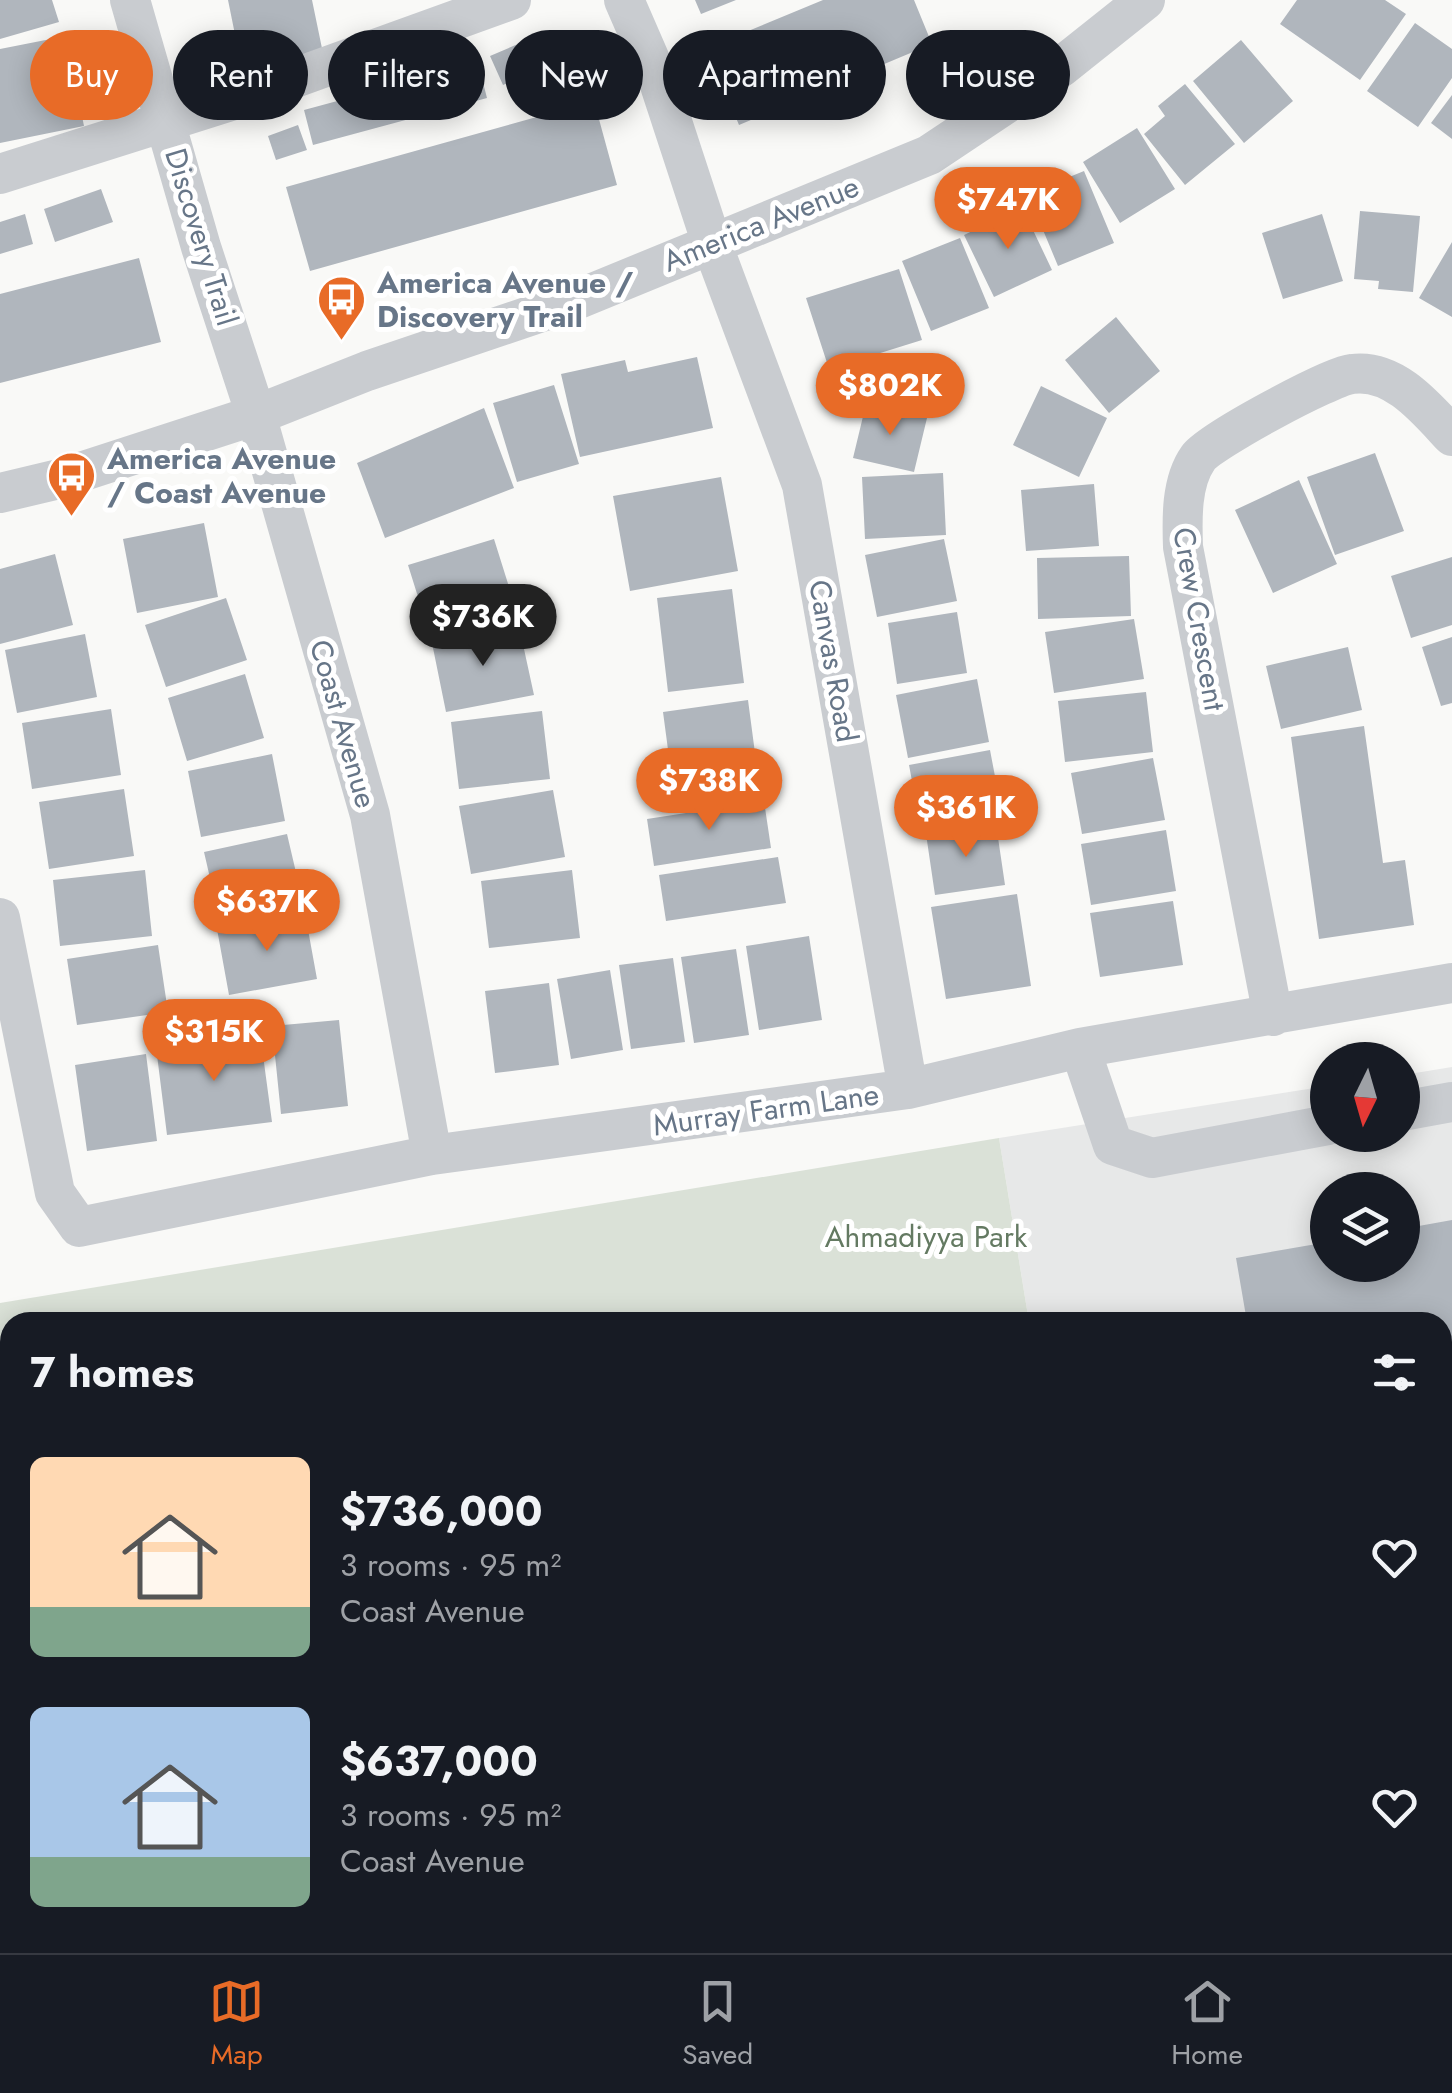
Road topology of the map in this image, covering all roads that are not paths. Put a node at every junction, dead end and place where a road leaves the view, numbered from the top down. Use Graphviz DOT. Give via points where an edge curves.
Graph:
graph roads {
  1 [pos="130,0"];
  2 [pos="511,0"];
  3 [pos="624,0"];
  4 [pos="1145,0"];
  5 [pos="167,122"];
  6 [pos="0,174"];
  7 [pos="712,244"];
  8 [pos="256,415"];
  9 [pos="1452,436"];
  10 [pos="0,493"];
  11 [pos="0,918"];
  12 [pos="1452,983"];
  13 [pos="1274,1016"];
  14 [pos="1080,1048"];
  15 [pos="908,1090"];
  16 [pos="1452,1102"];
  17 [pos="1420,1108"];
  18 [pos="1310,1128"];
  19 [pos="432,1156"];
  1 -- 5 [label="street, Discovery Trail"];
  2 -- 5 [label="street"];
  3 -- 7 [label="street, Canvas Road" via="657,76"];
  4 -- 7 [label="street, America Avenue" via="1061,68 929,155"];
  5 -- 6 [label="street"];
  5 -- 8 [label="street, Discovery Trail"];
  7 -- 8 [label="street, America Avenue"];
  7 -- 15 [label="street, Canvas Road" via="802,485"];
  8 -- 10 [label="street, America Avenue"];
  8 -- 19 [label="street, Coast Avenue" via="370,815"];
  9 -- 13 [label="street, Crew Crescent" via="1396,384 1352,374 1228,434 1198,458 1181,507 1183,547"];
  11 -- 19 [label="street, Murray Farm Lane" via="55,1194 79,1227"];
  12 -- 13 [label="street, Murray Farm Lane"];
  13 -- 14 [label="street, Murray Farm Lane"];
  14 -- 15 [label="street, Murray Farm Lane"];
  14 -- 18 [label="street" via="1113,1145 1152,1158"];
  15 -- 19 [label="street, Murray Farm Lane"];
  16 -- 17 [label="street"];
}
